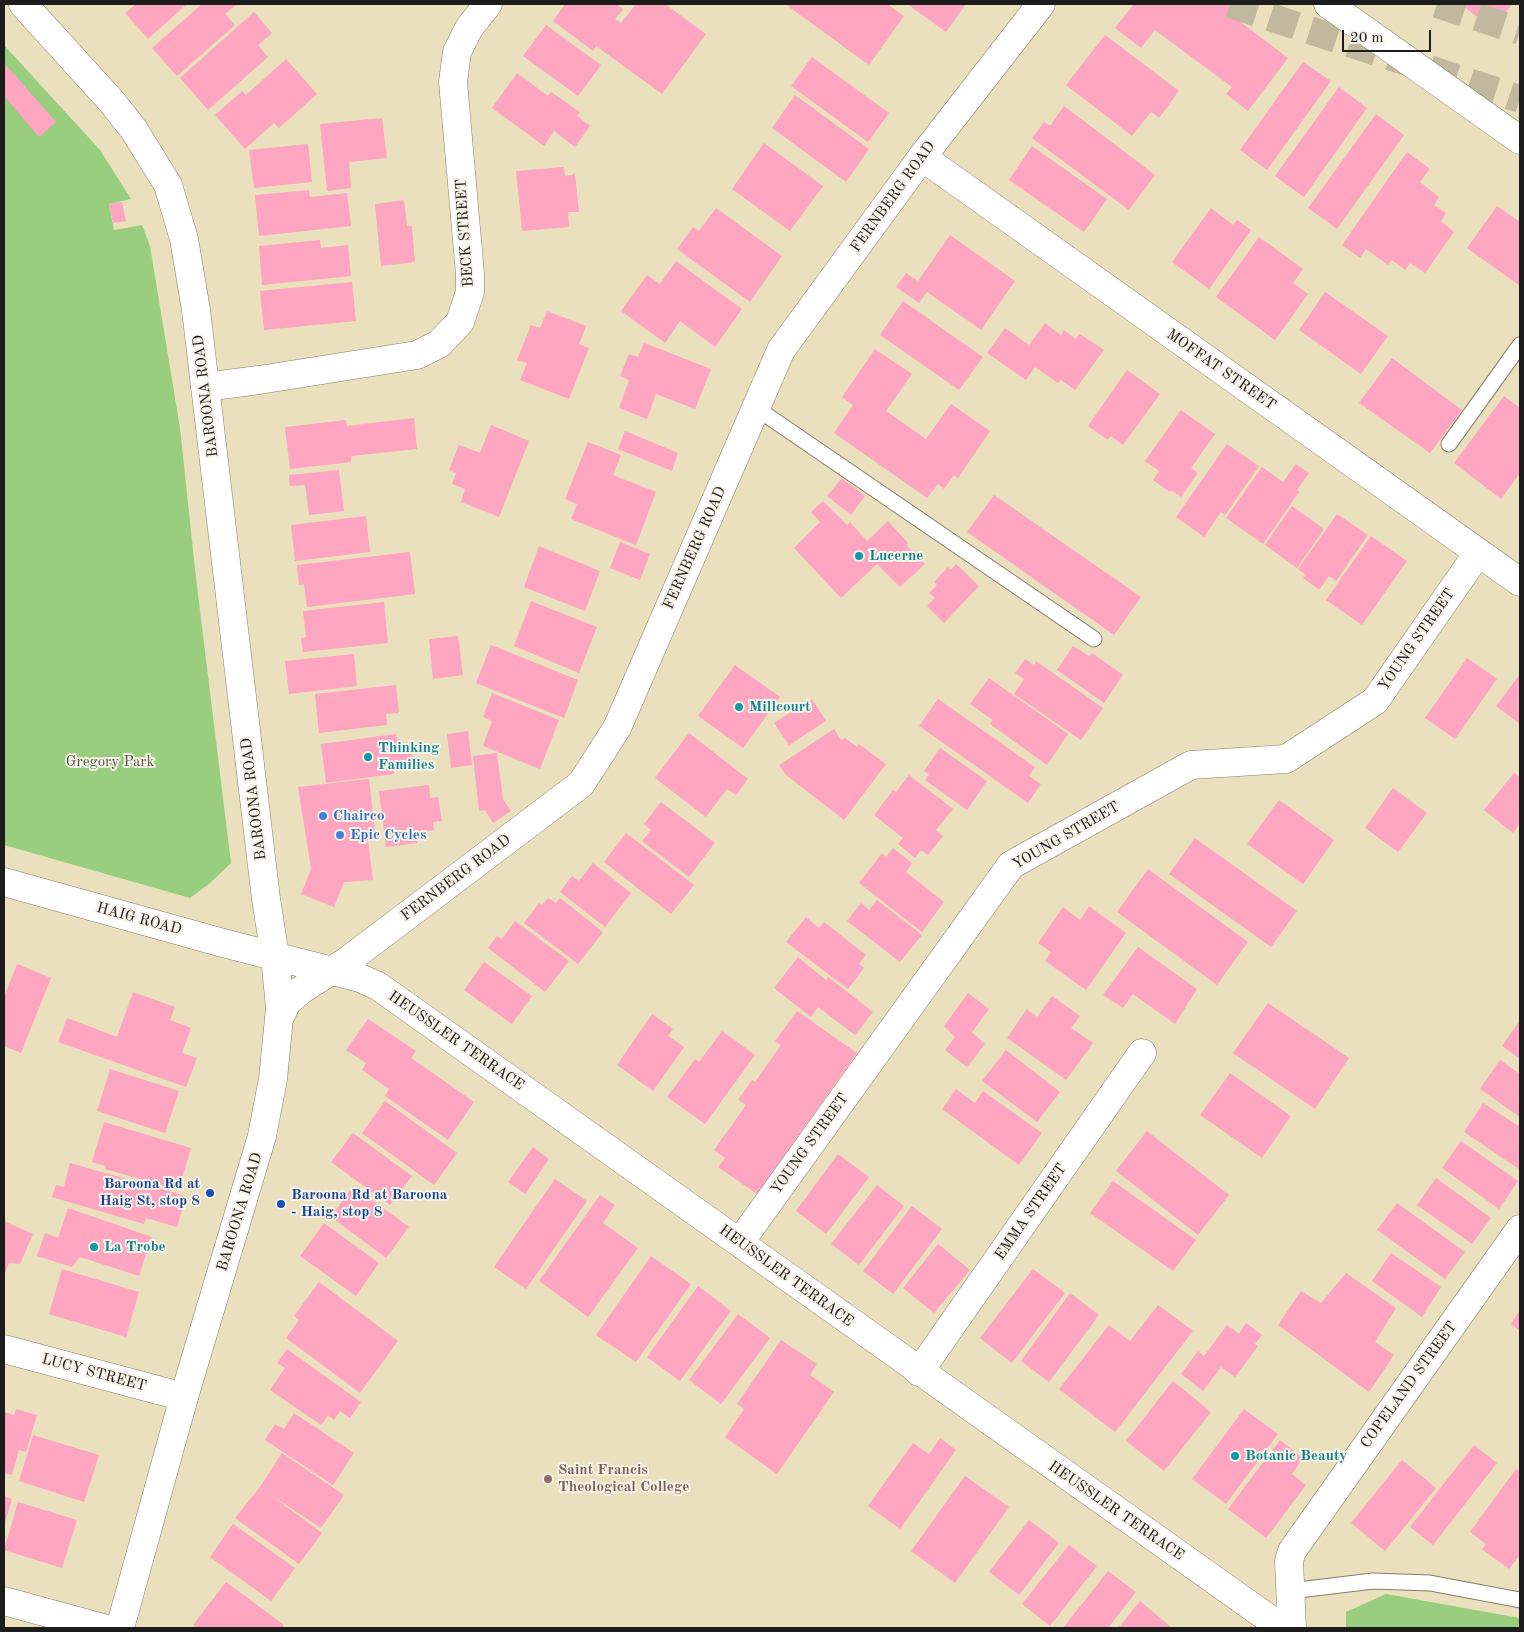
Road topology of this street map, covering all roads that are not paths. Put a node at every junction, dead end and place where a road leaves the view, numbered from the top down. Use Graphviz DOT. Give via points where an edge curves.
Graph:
graph roads {
  1 [pos="23,4"];
  2 [pos="488,4"];
  3 [pos="1041,4"];
  4 [pos="1328,4"];
  5 [pos="1520,140"];
  6 [pos="922,157"];
  7 [pos="1520,345"];
  8 [pos="205,387"];
  9 [pos="756,408"];
  10 [pos="1449,444"];
  11 [pos="1478,552"];
  12 [pos="1520,582"];
  13 [pos="1094,639"];
  14 [pos="4,882"];
  15 [pos="274,956"];
  16 [pos="330,971"];
  17 [pos="279,1019"];
  18 [pos="1142,1053"];
  19 [pos="1520,1229"];
  20 [pos="740,1242"];
  21 [pos="4,1349"];
  22 [pos="919,1372"];
  23 [pos="184,1397"];
  24 [pos="1290,1591"];
  25 [pos="1520,1600"];
  26 [pos="4,1601"];
  27 [pos="103,1628"];
  28 [pos="120,1628"];
  29 [pos="1282,1628"];
  30 [pos="1292,1628"];
  1 -- 8 [label="street, BAROONA ROAD" via="112,102 134,130 168,185 184,239"];
  2 -- 8 [label="street, BECK STREET" via="469,28 457,52 453,82 470,274 470,292 460,322 439,344 417,355"];
  3 -- 6 [label="street, FERNBERG ROAD"];
  4 -- 5 [label="street"];
  6 -- 9 [label="street, FERNBERG ROAD" via="781,350"];
  6 -- 11 [label="street, MOFFAT STREET"];
  7 -- 10 [label="lane"];
  8 -- 15 [label="street, BAROONA ROAD"];
  9 -- 13 [label="lane"];
  9 -- 16 [label="street, FERNBERG ROAD" via="617,728 581,784"];
  11 -- 12 [label="street, MOFFAT STREET"];
  11 -- 20 [label="street, YOUNG STREET" via="1375,701 1286,759 1190,765 1011,865"];
  14 -- 15 [label="street, HAIG ROAD"];
  15 -- 16 [label="street, HEUSSLER TERRACE"];
  15 -- 17 [label="street, BAROONA ROAD"];
  16 -- 17 [label="street, FERNBERG ROAD" via="294,995 284,1006"];
  16 -- 20 [label="street, HEUSSLER TERRACE" via="367,980 387,991"];
  17 -- 23 [label="street, BAROONA ROAD" via="273,1079 262,1136"];
  18 -- 22 [label="street, EMMA STREET"];
  19 -- 24 [label="street, COPELAND STREET" via="1299,1539 1289,1562"];
  20 -- 22 [label="street, HEUSSLER TERRACE"];
  21 -- 23 [label="street, LUCY STREET"];
  22 -- 29 [label="street, HEUSSLER TERRACE"];
  23 -- 28 [label="street, BAROONA ROAD"];
  24 -- 25 [label="lane" via="1373,1581 1411,1582"];
  24 -- 30 [label="street, COPELAND STREET"];
  26 -- 27 [label="street"];
}
